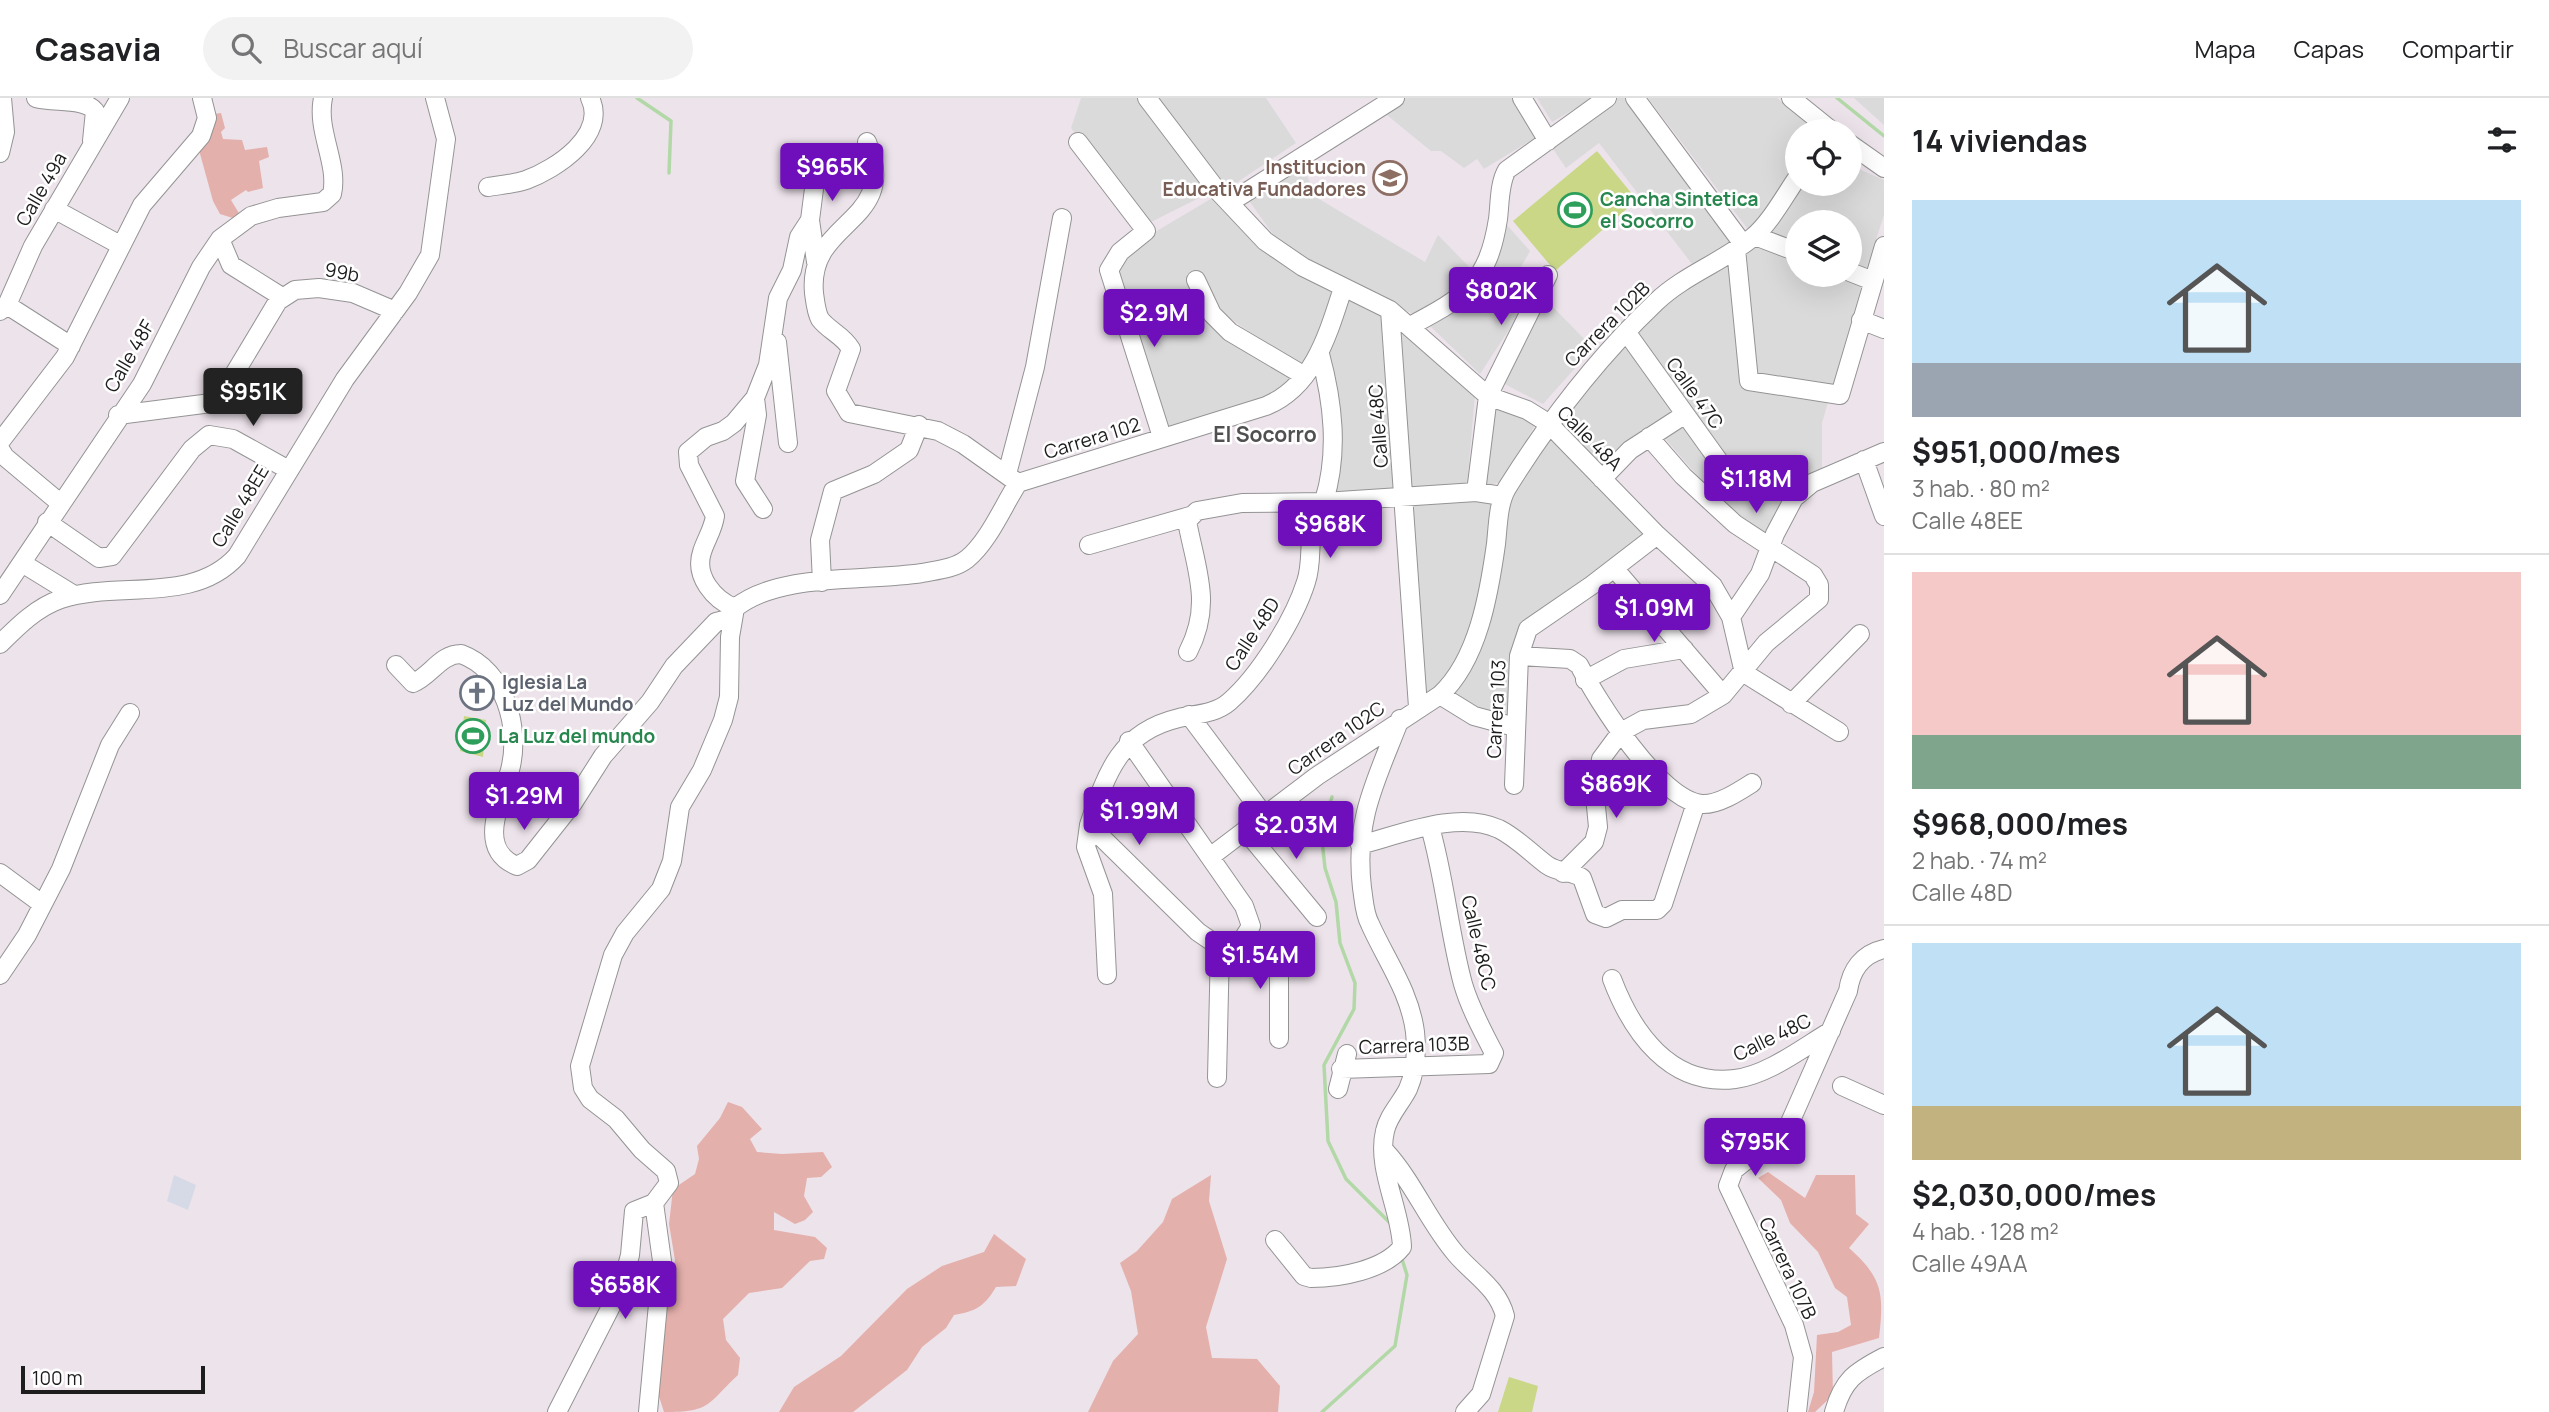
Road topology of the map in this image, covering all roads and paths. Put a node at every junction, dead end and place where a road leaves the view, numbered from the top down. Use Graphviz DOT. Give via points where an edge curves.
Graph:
graph roads {
  1 [pos="2,98"];
  2 [pos="36,98"];
  3 [pos="120,98"];
  4 [pos="202,98"];
  5 [pos="323,98"];
  6 [pos="435,98"];
  7 [pos="590,98"];
  8 [pos="1147,98"];
  9 [pos="1395,98"];
  10 [pos="1521,98"];
  11 [pos="1608,98"];
  12 [pos="1635,98"];
  13 [pos="1791,98"];
  14 [pos="1817,119"];
  15 [pos="1548,141"];
  16 [pos="867,142"];
  17 [pos="1078,142"];
  18 [pos="91,144"];
  19 [pos="1862,152"];
  20 [pos="0,153"];
  21 [pos="1884,168"];
  22 [pos="815,181"];
  23 [pos="488,187"];
  24 [pos="1785,193"];
  25 [pos="1229,203"];
  26 [pos="54,209"];
  27 [pos="1062,218"];
  28 [pos="810,220"];
  29 [pos="220,239"];
  30 [pos="1744,243"];
  31 [pos="120,245"];
  32 [pos="1884,246"];
  33 [pos="1785,250"];
  34 [pos="816,262"];
  35 [pos="1548,275"];
  36 [pos="1862,277"];
  37 [pos="1196,280"];
  38 [pos="1873,281"];
  39 [pos="1343,288"];
  40 [pos="282,297"];
  41 [pos="3,308"];
  42 [pos="1390,310"];
  43 [pos="395,311"];
  44 [pos="1861,320"];
  45 [pos="775,321"];
  46 [pos="1410,326"];
  47 [pos="1884,329"];
  48 [pos="1626,333"];
  49 [pos="71,346"];
  50 [pos="1320,354"];
  51 [pos="1303,375"];
  52 [pos="1488,396"];
  53 [pos="755,398"];
  54 [pos="118,415"];
  55 [pos="1684,415"];
  56 [pos="1548,423"];
  57 [pos="919,425"];
  58 [pos="1162,437"];
  59 [pos="1649,437"];
  60 [pos="0,442"];
  61 [pos="788,443"];
  62 [pos="0,449"];
  63 [pos="1884,452"];
  64 [pos="1864,460"];
  65 [pos="287,469"];
  66 [pos="1731,478"];
  67 [pos="1012,479"];
  68 [pos="1602,479"];
  69 [pos="1476,492"];
  70 [pos="1502,496"];
  71 [pos="1405,497"];
  72 [pos="1324,502"];
  73 [pos="60,503"];
  74 [pos="763,509"];
  75 [pos="1884,516"];
  76 [pos="47,522"];
  77 [pos="1189,522"];
  78 [pos="1657,535"];
  79 [pos="1089,545"];
  80 [pos="1769,549"];
  81 [pos="22,563"];
  82 [pos="1614,568"];
  83 [pos="822,582"];
  84 [pos="0,595"];
  85 [pos="74,595"];
  86 [pos="733,613"];
  87 [pos="1731,617"];
  88 [pos="1860,634"];
  89 [pos="0,644"];
  90 [pos="1684,649"];
  91 [pos="1188,652"];
  92 [pos="1519,656"];
  93 [pos="396,665"];
  94 [pos="1744,673"];
  95 [pos="1585,680"];
  96 [pos="1440,695"];
  97 [pos="1723,695"];
  98 [pos="1791,704"];
  99 [pos="1418,707"];
  100 [pos="130,713"];
  101 [pos="1197,715"];
  102 [pos="1400,719"];
  103 [pos="1515,727"];
  104 [pos="1621,732"];
  105 [pos="1839,732"];
  106 [pos="1125,748"];
  107 [pos="1752,783"];
  108 [pos="1514,785"];
  109 [pos="1696,803"];
  110 [pos="1265,815"];
  111 [pos="1089,825"];
  112 [pos="1430,827"];
  113 [pos="1245,830"];
  114 [pos="1360,845"];
  115 [pos="1210,856"];
  116 [pos="0,873"];
  117 [pos="1563,873"];
  118 [pos="42,904"];
  119 [pos="1317,917"];
  120 [pos="1241,942"];
  121 [pos="1220,947"];
  122 [pos="1884,949"];
  123 [pos="0,975"];
  124 [pos="1107,975"];
  125 [pos="1612,979"];
  126 [pos="1831,1031"];
  127 [pos="1279,1039"];
  128 [pos="1416,1064"];
  129 [pos="1489,1064"];
  130 [pos="1217,1078"];
  131 [pos="1842,1086"];
  132 [pos="1338,1089"];
  133 [pos="1884,1105"];
  134 [pos="1384,1150"];
  135 [pos="654,1203"];
  136 [pos="1275,1240"];
  137 [pos="1884,1357"];
  138 [pos="557,1412"];
  139 [pos="648,1412"];
  140 [pos="1465,1412"];
  141 [pos="1797,1412"];
  142 [pos="1834,1412"];
  1 -- 20 [label="street" via="5,132"];
  2 -- 18 [label="street" via="90,104 95,111"];
  3 -- 18 [label="street, Calle 49a"];
  4 -- 31 [label="street" via="207,118 201,136 142,205"];
  5 -- 29 [label="street, Calle 48F" via="321,125 332,194 323,202 251,216"];
  6 -- 43 [label="street, Calle 48EE" via="446,139 435,236 425,265"];
  7 -- 23 [label="street" via="595,109 592,124 562,161 526,180"];
  8 -- 25 [label="street, Calle 48A"];
  9 -- 25 [label="street"];
  10 -- 15 [label="street"];
  11 -- 15 [label="street"];
  12 -- 30 [label="street"];
  13 -- 14 [label="street"];
  15 -- 46 [label="street" via="1504,174 1495,237 1478,280 1451,303"];
  16 -- 34 [label="street" via="877,176 873,190"];
  17 -- 58 [label="street" via="1146,230 1120,252 1109,270"];
  18 -- 26 [label="street, Calle 49a"];
  19 -- 21 [label="street"];
  22 -- 28 [label="street"];
  24 -- 30 [label="street, Carrera 102B"];
  25 -- 39 [label="street, Calle 48A" via="1265,241"];
  26 -- 31 [label="street"];
  26 -- 41 [label="street, Calle 49a"];
  27 -- 67 [label="street"];
  28 -- 34 [label="street"];
  28 -- 45 [label="street" via="799,237"];
  29 -- 40 [label="street" via="231,265"];
  29 -- 54 [label="street, Calle 48F" via="142,384"];
  30 -- 33 [label="street"];
  30 -- 44 [label="street" via="1749,381 1840,395"];
  30 -- 48 [label="street, Carrera 102B" via="1660,298"];
  31 -- 49 [label="street"];
  32 -- 38 [label="street"];
  34 -- 57 [label="street" via="815,302 820,318 851,349 836,391 849,413"];
  35 -- 52 [label="street"];
  36 -- 38 [label="street"];
  37 -- 51 [label="street" via="1212,314 1230,332"];
  38 -- 44 [label="street"];
  39 -- 42 [label="street, Calle 48A"];
  39 -- 50 [label="street, Carrera 102"];
  40 -- 43 [label="street, 99b" via="295,290 319,288 353,293"];
  40 -- 54 [label="street" via="224,391 211,404"];
  41 -- 49 [label="street"];
  42 -- 46 [label="street, Calle 48A"];
  42 -- 71 [label="street, Calle 48C"];
  43 -- 65 [label="street, Calle 48EE"];
  44 -- 47 [label="street"];
  45 -- 53 [label="street" via="768,365"];
  45 -- 61 [label="street"];
  46 -- 52 [label="street, Calle 48A"];
  48 -- 55 [label="street, Calle 47C"];
  48 -- 56 [label="street, Carrera 102B"];
  49 -- 60 [label="street"];
  50 -- 51 [label="street, Carrera 102"];
  50 -- 72 [label="street, Calle 48D" via="1332,401 1334,432"];
  51 -- 58 [label="street, Carrera 102" via="1294,390 1276,402"];
  52 -- 56 [label="street, Calle 48A"];
  52 -- 69 [label="street"];
  53 -- 74 [label="street" via="757,415 745,481"];
  53 -- 86 [label="street" via="734,424 688,452 689,465 715,516 700,561 708,587"];
  54 -- 73 [label="street, Calle 48F"];
  55 -- 59 [label="street"];
  55 -- 66 [label="street, Calle 47C"];
  56 -- 68 [label="street, Calle 48A"];
  56 -- 70 [label="street, Carrera 102B"];
  57 -- 67 [label="street" via="951,437"];
  57 -- 83 [label="street" via="909,450 874,474 833,491 820,540"];
  58 -- 67 [label="street, Carrera 102"];
  59 -- 68 [label="street"];
  59 -- 80 [label="street" via="1710,502"];
  62 -- 73 [label="street"];
  63 -- 64 [label="street"];
  64 -- 75 [label="street"];
  64 -- 80 [label="street" via="1812,483 1794,498"];
  65 -- 76 [label="street" via="233,439 209,435 192,449 112,556 99,558"];
  65 -- 85 [label="street, Calle 48EE" via="249,539 223,570 183,584"];
  67 -- 83 [label="street" via="976,549 958,564 888,578"];
  68 -- 78 [label="street, Calle 48A"];
  69 -- 70 [label="street"];
  69 -- 71 [label="street"];
  70 -- 96 [label="street, Carrera 102B" via="1494,557 1468,661"];
  71 -- 72 [label="street"];
  71 -- 99 [label="street, Calle 48C"];
  72 -- 77 [label="street" via="1242,503 1196,511"];
  72 -- 101 [label="street, Calle 48D" via="1314,520 1307,581 1268,656 1227,704"];
  73 -- 76 [label="street, Calle 48F"];
  76 -- 81 [label="street, Calle 48F"];
  77 -- 79 [label="street"];
  77 -- 91 [label="street" via="1203,592 1201,616"];
  78 -- 82 [label="street, Carrera 103"];
  78 -- 87 [label="street, Calle 48A" via="1713,586"];
  80 -- 87 [label="street" via="1760,574"];
  80 -- 94 [label="street" via="1813,575 1819,599 1766,643"];
  81 -- 84 [label="street, Calle 48F"];
  81 -- 85 [label="street"];
  82 -- 90 [label="street"];
  82 -- 92 [label="street, Carrera 103" via="1528,629"];
  83 -- 86 [label="street" via="774,587 747,599"];
  85 -- 89 [label="street, Calle 48EE" via="44,606"];
  86 -- 93 [label="street" via="716,622 674,666 603,756 573,803 528,860 517,866 496,848 495,810 513,750 500,686 461,654 442,660 413,683"];
  86 -- 135 [label="street" via="729,697 723,720 680,807 673,861 661,889 613,955 580,1066 583,1088 590,1099 666,1171 669,1183"];
  87 -- 94 [label="street, Calle 48A"];
  88 -- 98 [label="street"];
  90 -- 95 [label="street" via="1624,659"];
  90 -- 97 [label="street"];
  92 -- 95 [label="street" via="1570,659"];
  92 -- 103 [label="street, Carrera 103"];
  94 -- 97 [label="street"];
  94 -- 98 [label="street"];
  95 -- 104 [label="street"];
  96 -- 99 [label="street, Carrera 102B"];
  96 -- 103 [label="street" via="1474,716"];
  97 -- 104 [label="street" via="1691,714 1643,720"];
  98 -- 105 [label="street"];
  99 -- 102 [label="street, Carrera 102C"];
  100 -- 118 [label="street" via="110,745 61,869"];
  101 -- 106 [label="street, Calle 48D" via="1160,723"];
  101 -- 110 [label="street"];
  102 -- 110 [label="street, Carrera 102C"];
  102 -- 114 [label="street" via="1364,810"];
  103 -- 108 [label="street, Carrera 103"];
  104 -- 109 [label="street" via="1643,762"];
  104 -- 117 [label="street" via="1601,760 1594,842"];
  106 -- 111 [label="street"];
  106 -- 115 [label="street"];
  107 -- 109 [label="street" via="1714,802"];
  109 -- 117 [label="street" via="1663,904 1657,910 1622,910 1599,918 1582,878"];
  110 -- 113 [label="street, Carrera 102C"];
  111 -- 121 [label="street" via="1198,932"];
  111 -- 124 [label="street" via="1086,847 1104,894"];
  112 -- 114 [label="street"];
  112 -- 117 [label="street" via="1477,822 1500,829"];
  112 -- 129 [label="street, Calle 48CC" via="1443,870 1464,988 1494,1053"];
  113 -- 115 [label="street, Carrera 102C"];
  113 -- 119 [label="street"];
  114 -- 128 [label="street" via="1364,908 1411,1009"];
  115 -- 120 [label="street" via="1250,918"];
  116 -- 118 [label="street"];
  118 -- 123 [label="street"];
  120 -- 121 [label="street"];
  120 -- 127 [label="street" via="1267,947 1279,962"];
  121 -- 130 [label="street"];
  122 -- 126 [label="street, Carrera 107B" via="1872,951 1850,976"];
  125 -- 126 [label="street, Calle 48C" via="1638,1033 1659,1055 1690,1073 1735,1079 1758,1072"];
  126 -- 141 [label="street, Carrera 107B" via="1788,1127 1734,1170 1728,1186 1794,1325 1803,1357"];
  128 -- 129 [label="street, Carrera 103B"];
  128 -- 132 [label="street, Carrera 103B" via="1344,1061"];
  128 -- 134 [label="street" via="1385,1130"];
  131 -- 133 [label="street"];
  134 -- 136 [label="street" via="1397,1253 1374,1266 1311,1278 1304,1276"];
  134 -- 140 [label="street" via="1446,1241 1502,1304 1505,1316 1481,1394"];
  135 -- 138 [label="street" via="634,1211 622,1286"];
  135 -- 139 [label="street" via="663,1261"];
  137 -- 142 [label="street" via="1840,1388"];
}
